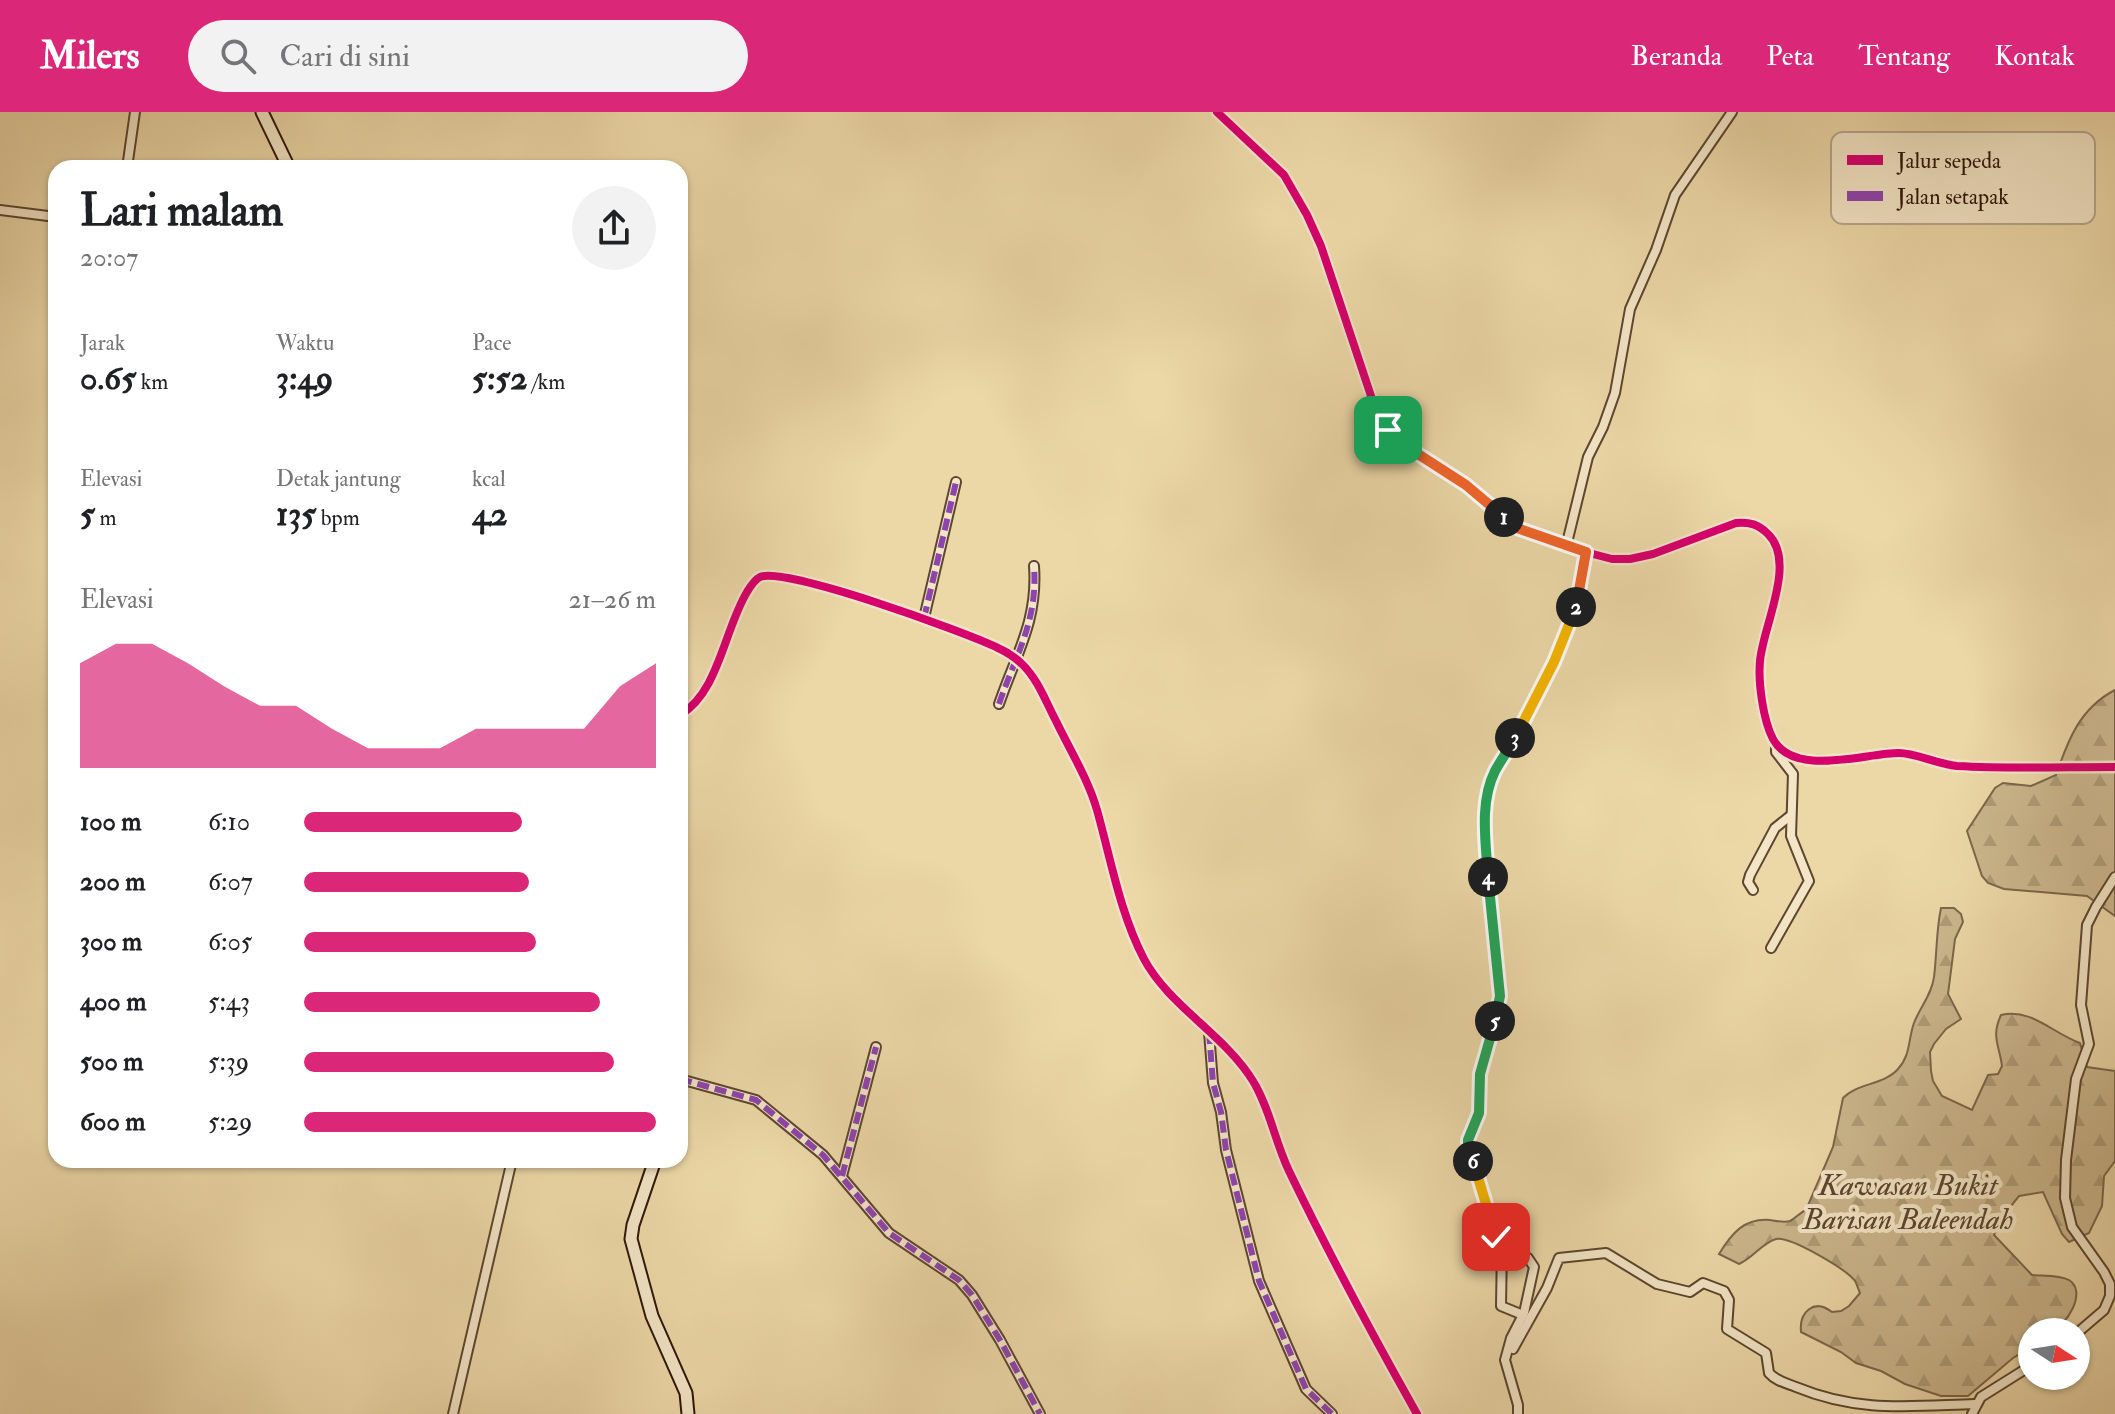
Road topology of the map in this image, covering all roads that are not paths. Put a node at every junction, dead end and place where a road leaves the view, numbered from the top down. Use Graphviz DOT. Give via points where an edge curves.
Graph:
graph roads {
  1 [pos="135,112"];
  2 [pos="262,112"];
  3 [pos="1217,112"];
  4 [pos="1732,112"];
  5 [pos="128,160"];
  6 [pos="285,160"];
  7 [pos="0,210"];
  8 [pos="48,216"];
  9 [pos="956,482"];
  10 [pos="1566,547"];
  11 [pos="1586,552"];
  12 [pos="1034,566"];
  13 [pos="924,618"];
  14 [pos="1015,658"];
  15 [pos="999,704"];
  16 [pos="688,709"];
  17 [pos="1776,743"];
  18 [pos="2115,767"];
  19 [pos="1790,816"];
  20 [pos="2115,877"];
  21 [pos="1753,890"];
  22 [pos="1771,948"];
  23 [pos="1209,1032"];
  24 [pos="876,1047"];
  25 [pos="688,1081"];
  26 [pos="510,1168"];
  27 [pos="652,1168"];
  28 [pos="842,1176"];
  29 [pos="1502,1246"];
  30 [pos="1523,1315"];
  31 [pos="2090,1322"];
  32 [pos="1506,1364"];
  33 [pos="2018,1374"];
  34 [pos="1975,1404"];
  35 [pos="453,1414"];
  36 [pos="688,1414"];
  37 [pos="1040,1414"];
  38 [pos="1332,1414"];
  39 [pos="1417,1414"];
  40 [pos="1518,1414"];
  41 [pos="1972,1414"];
  1 -- 5 [label="street"];
  2 -- 6 [label="street"];
  3 -- 10 [label="street" via="1284,175 1307,215 1372,399 1388,430 1517,528"];
  4 -- 10 [label="street" via="1675,195 1630,309 1615,393 1588,457"];
  7 -- 8 [label="street"];
  9 -- 13 [label="street"];
  10 -- 11 [label="street"];
  11 -- 17 [label="street" via="1630,559 1750,522 1775,540 1781,555 1779,583 1759,682"];
  11 -- 29 [label="street" via="1575,613 1487,794 1488,877 1500,996 1468,1150"];
  12 -- 14 [label="street" via="1033,611"];
  13 -- 14 [label="street"];
  13 -- 16 [label="street" via="780,576 758,577 733,617 710,681"];
  14 -- 15 [label="street"];
  14 -- 23 [label="street" via="1040,690 1089,791 1145,961"];
  17 -- 18 [label="street" via="1799,758 1816,761 1900,753 1956,766"];
  17 -- 19 [label="street" via="1776,752 1793,774"];
  19 -- 21 [label="street" via="1775,828 1750,875"];
  19 -- 22 [label="street" via="1791,836 1809,881"];
  20 -- 31 [label="street" via="2087,925 2081,1005 2089,1044 2076,1079 2066,1160 2065,1198 2072,1227 2110,1284 2104,1310"];
  23 -- 38 [label="street" via="1226,1150 1259,1281 1306,1389"];
  23 -- 39 [label="street" via="1243,1068 1264,1101 1287,1166 1343,1282"];
  24 -- 28 [label="street"];
  25 -- 28 [label="street" via="756,1100"];
  26 -- 35 [label="street"];
  27 -- 36 [label="street" via="631,1239 652,1316 686,1393"];
  28 -- 37 [label="street" via="889,1233 959,1280 972,1295"];
  29 -- 30 [label="street" via="1501,1306"];
  29 -- 30 [label="street" via="1528,1258 1534,1267"];
  30 -- 32 [label="street"];
  32 -- 34 [label="street" via="1559,1258 1604,1253 1662,1286 1690,1292 1703,1283 1724,1291 1729,1300 1727,1329 1766,1353 1770,1374 1824,1399 1857,1405"];
  32 -- 40 [label="street"];
  33 -- 34 [label="street"];
  34 -- 41 [label="street"];
}
